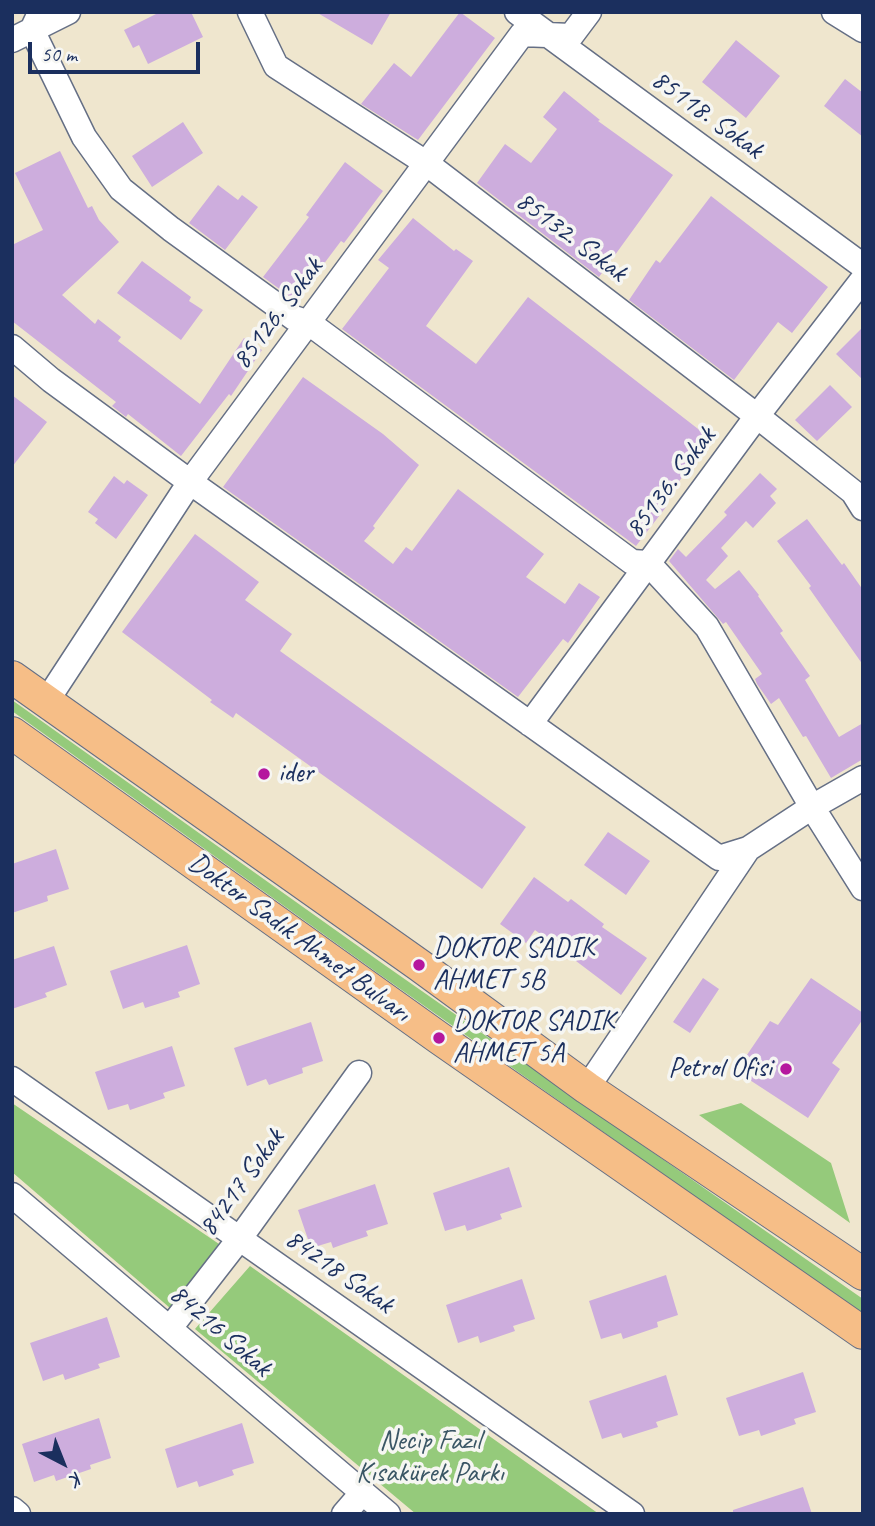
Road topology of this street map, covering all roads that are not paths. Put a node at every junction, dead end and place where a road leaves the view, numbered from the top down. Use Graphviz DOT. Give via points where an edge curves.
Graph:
graph roads {
  1 [pos="68,12"];
  2 [pos="250,12"];
  3 [pos="517,12"];
  4 [pos="589,12"];
  5 [pos="834,12"];
  6 [pos="27,27"];
  7 [pos="863,30"];
  8 [pos="547,35"];
  9 [pos="426,163"];
  10 [pos="863,266"];
  11 [pos="863,279"];
  12 [pos="309,323"];
  13 [pos="12,347"];
  14 [pos="757,416"];
  15 [pos="190,482"];
  16 [pos="863,508"];
  17 [pos="648,563"];
  18 [pos="12,677"];
  19 [pos="46,702"];
  20 [pos="530,724"];
  21 [pos="12,733"];
  22 [pos="863,778"];
  23 [pos="812,807"];
  24 [pos="748,849"];
  25 [pos="863,888"];
  26 [pos="359,1073"];
  27 [pos="12,1079"];
  28 [pos="587,1088"];
  29 [pos="12,1195"];
  30 [pos="240,1238"];
  31 [pos="863,1274"];
  32 [pos="170,1328"];
  33 [pos="863,1333"];
  34 [pos="363,1492"];
  35 [pos="12,1509"];
  36 [pos="18,1514"];
  37 [pos="344,1514"];
  38 [pos="388,1514"];
  39 [pos="632,1514"];
  1 -- 6 [label="street"];
  2 -- 9 [label="street, 85132. Sokak" via="276,66"];
  3 -- 8 [label="street, 85118. Sokak"];
  4 -- 8 [label="street, 85126. Sokak" via="572,36"];
  5 -- 7 [label="street"];
  6 -- 12 [label="street" via="84,137 121,189 294,318"];
  8 -- 9 [label="street, 85126. Sokak" via="522,34"];
  8 -- 10 [label="street, 85118. Sokak"];
  9 -- 12 [label="street, 85126. Sokak"];
  9 -- 14 [label="street, 85132. Sokak"];
  11 -- 14 [label="street, 85136. Sokak"];
  12 -- 15 [label="street, 85126. Sokak"];
  12 -- 17 [label="street" via="632,562"];
  13 -- 15 [label="street"];
  14 -- 16 [label="street, 85132. Sokak" via="853,492"];
  14 -- 17 [label="street, 85136. Sokak"];
  15 -- 19 [label="street, 85126. Sokak"];
  15 -- 20 [label="street"];
  17 -- 20 [label="street, 85136. Sokak"];
  17 -- 23 [label="street" via="706,627"];
  18 -- 19 [label="main road, Doktor Sadık Ahmet Bulvarı"];
  19 -- 28 [label="main road, Doktor Sadık Ahmet Bulvarı"];
  20 -- 24 [label="street" via="719,858"];
  21 -- 33 [label="main road, Doktor Sadık Ahmet Bulvarı"];
  22 -- 23 [label="street"];
  23 -- 24 [label="street"];
  23 -- 25 [label="street"];
  24 -- 28 [label="street"];
  26 -- 30 [label="street, 84217 Sokak"];
  27 -- 30 [label="street, 84218 Sokak"];
  28 -- 31 [label="main road, Doktor Sadık Ahmet Bulvarı"];
  29 -- 32 [label="street, 84216 Sokak"];
  30 -- 32 [label="street, 84217 Sokak"];
  30 -- 39 [label="street, 84218 Sokak"];
  32 -- 34 [label="street, 84216 Sokak"];
  34 -- 37 [label="street"];
  34 -- 38 [label="street, 84216 Sokak"];
  35 -- 36 [label="street"];
}
